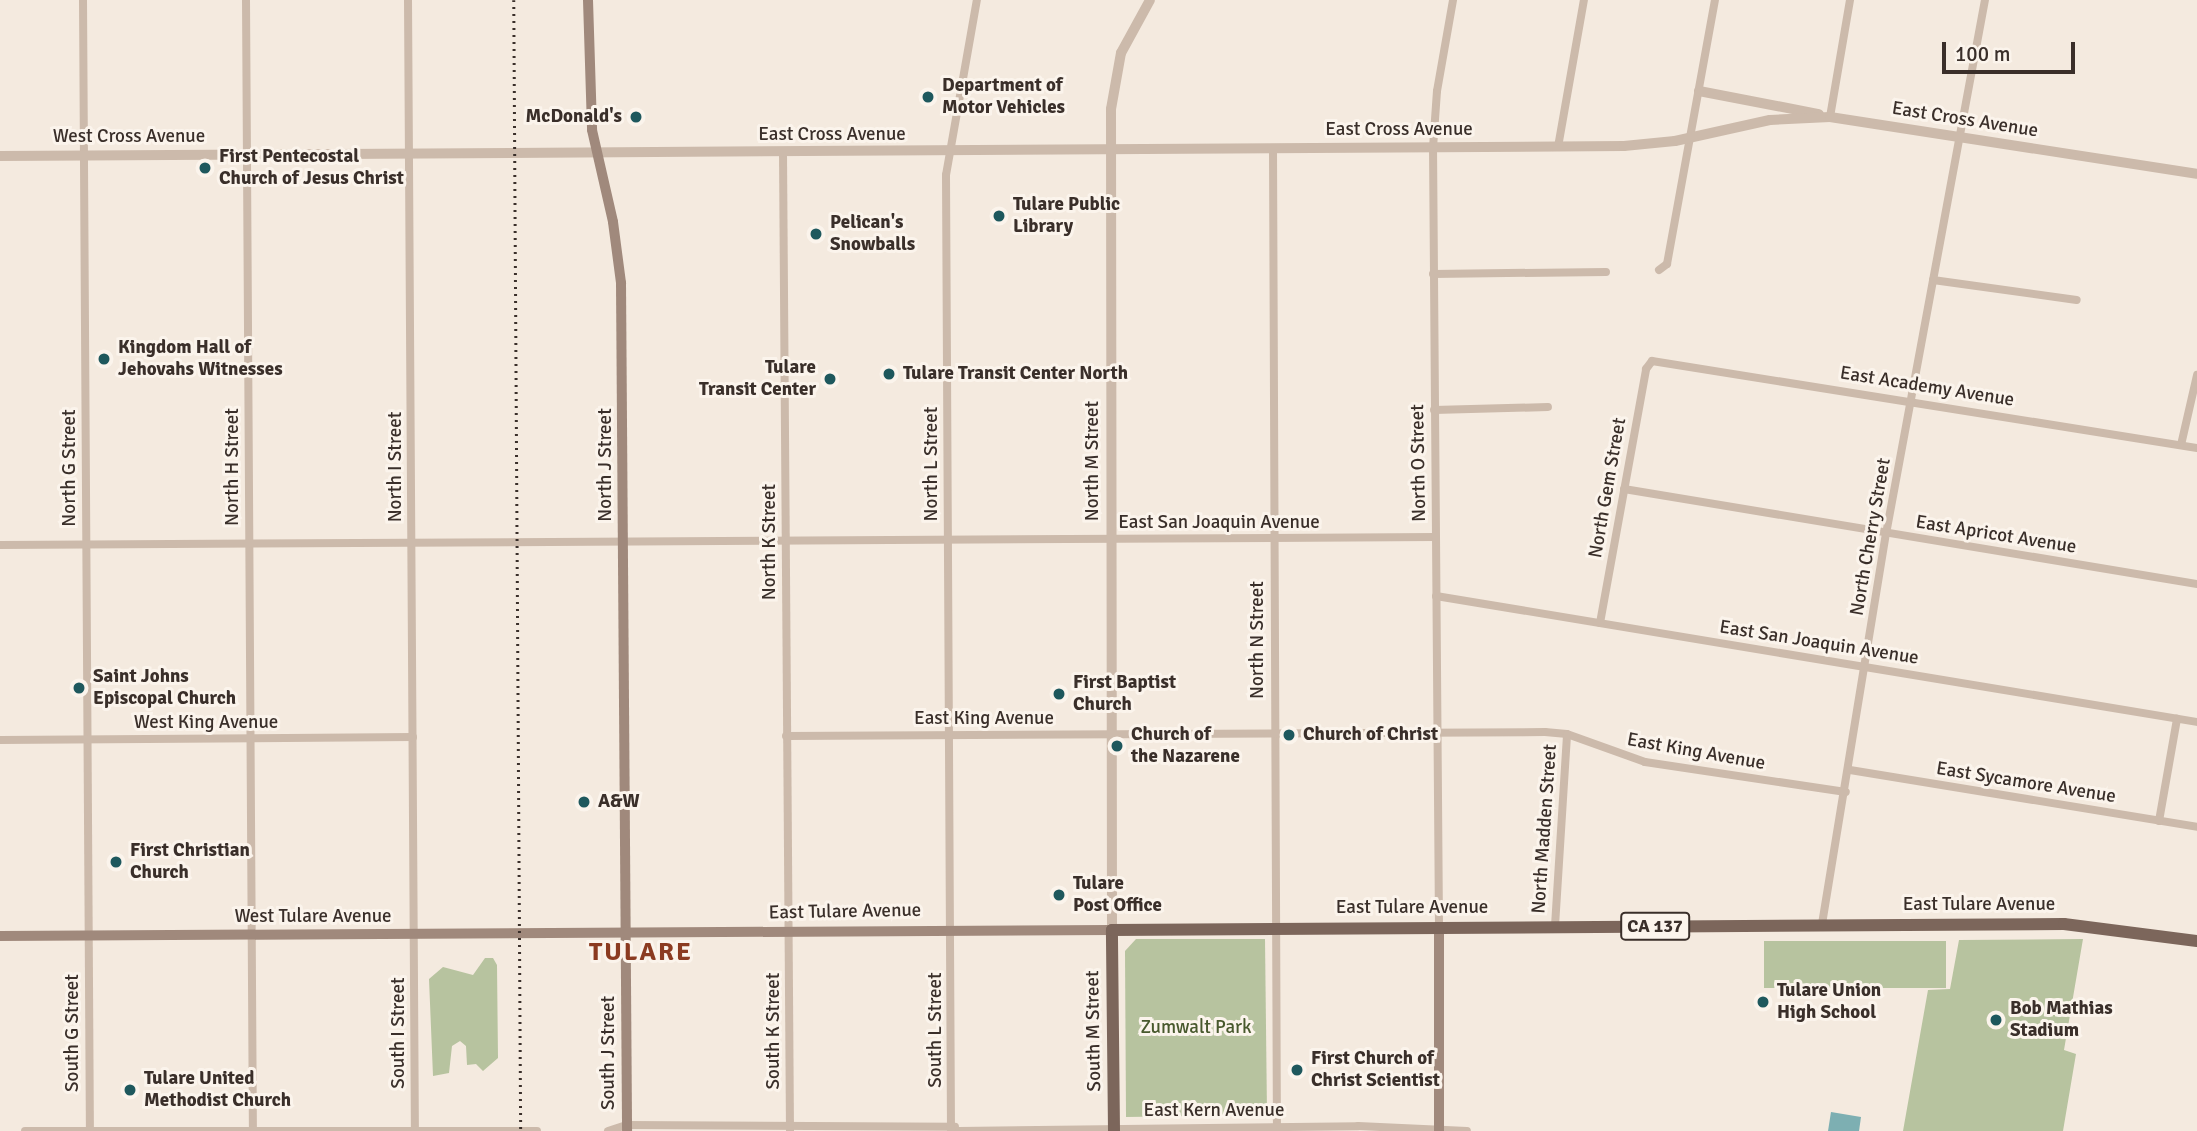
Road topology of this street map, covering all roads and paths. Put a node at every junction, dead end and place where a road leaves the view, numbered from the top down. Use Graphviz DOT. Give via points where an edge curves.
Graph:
graph roads {
  1 [pos="83,0"];
  2 [pos="246,0"];
  3 [pos="408,0"];
  4 [pos="588,0"];
  5 [pos="977,0"];
  6 [pos="1150,0"];
  7 [pos="1453,0"];
  8 [pos="1584,0"];
  9 [pos="1715,0"];
  10 [pos="1850,0"];
  11 [pos="1985,0"];
  12 [pos="1699,91"];
  13 [pos="1830,117"];
  14 [pos="1959,136"];
  15 [pos="1689,138"];
  16 [pos="1558,146"];
  17 [pos="1433,148"];
  18 [pos="1110,149"];
  19 [pos="1273,149"];
  20 [pos="594,151"];
  21 [pos="783,152"];
  22 [pos="949,152"];
  23 [pos="409,153"];
  24 [pos="247,154"];
  25 [pos="84,155"];
  26 [pos="0,156"];
  27 [pos="2197,174"];
  28 [pos="1659,270"];
  29 [pos="1606,272"];
  30 [pos="1433,274"];
  31 [pos="1933,280"];
  32 [pos="2077,300"];
  33 [pos="1652,361"];
  34 [pos="2197,375"];
  35 [pos="1911,401"];
  36 [pos="1548,407"];
  37 [pos="1434,410"];
  38 [pos="2182,445"];
  39 [pos="2197,448"];
  40 [pos="1624,489"];
  41 [pos="1886,534"];
  42 [pos="1436,537"];
  43 [pos="1110,538"];
  44 [pos="1274,539"];
  45 [pos="948,540"];
  46 [pos="624,542"];
  47 [pos="786,542"];
  48 [pos="86,544"];
  49 [pos="249,544"];
  50 [pos="412,544"];
  51 [pos="0,545"];
  52 [pos="2197,584"];
  53 [pos="1436,596"];
  54 [pos="1600,623"];
  55 [pos="1866,667"];
  56 [pos="2177,719"];
  57 [pos="2197,722"];
  58 [pos="1437,732"];
  59 [pos="1274,733"];
  60 [pos="1112,734"];
  61 [pos="1567,734"];
  62 [pos="949,735"];
  63 [pos="786,736"];
  64 [pos="413,737"];
  65 [pos="250,738"];
  66 [pos="0,740"];
  67 [pos="88,740"];
  68 [pos="1850,770"];
  69 [pos="1846,792"];
  70 [pos="2159,821"];
  71 [pos="2197,827"];
  72 [pos="1822,924"];
  73 [pos="1555,926"];
  74 [pos="1276,928"];
  75 [pos="1439,928"];
  76 [pos="951,930"];
  77 [pos="1112,930"];
  78 [pos="625,932"];
  79 [pos="789,932"];
  80 [pos="251,934"];
  81 [pos="414,934"];
  82 [pos="88,935"];
  83 [pos="0,936"];
  84 [pos="2197,941"];
  85 [pos="627,1128"];
  86 [pos="790,1128"];
  87 [pos="951,1128"];
  88 [pos="1114,1129"];
  89 [pos="1277,1129"];
  90 [pos="1439,1129"];
  91 [pos="253,1130"];
  92 [pos="415,1130"];
  93 [pos="960,1130"];
  94 [pos="24,1131"];
  95 [pos="90,1131"];
  96 [pos="537,1131"];
  97 [pos="608,1131"];
  98 [pos="1467,1131"];
  1 -- 25 [label="street, North G Street"];
  2 -- 24 [label="street, North H Street"];
  3 -- 23 [label="street, North I Street"];
  4 -- 20 [label="main road, North J Street"];
  5 -- 22 [label="street, North L Street"];
  6 -- 18 [label="street, North M Street" via="1130,32 1116,72"];
  7 -- 17 [label="street, North O Street" via="1435,101"];
  8 -- 16 [label="street"];
  9 -- 12 [label="street"];
  10 -- 13 [label="street"];
  11 -- 14 [label="street, North Cherry Street"];
  12 -- 13 [label="street"];
  12 -- 15 [label="street"];
  13 -- 14 [label="street, East Cross Avenue"];
  13 -- 15 [label="street, East Cross Avenue" via="1770,120"];
  14 -- 27 [label="street, East Cross Avenue"];
  14 -- 31 [label="street, North Cherry Street"];
  15 -- 16 [label="street, East Cross Avenue" via="1637,145"];
  15 -- 28 [label="street" via="1667,264"];
  16 -- 17 [label="street, East Cross Avenue"];
  17 -- 19 [label="street, East Cross Avenue"];
  17 -- 30 [label="street, North O Street"];
  18 -- 19 [label="street, East Cross Avenue"];
  18 -- 22 [label="street, East Cross Avenue"];
  18 -- 43 [label="street, North M Street"];
  19 -- 44 [label="street, North N Street"];
  20 -- 21 [label="street, East Cross Avenue"];
  20 -- 23 [label="street, West Cross Avenue"];
  20 -- 46 [label="main road, North J Street" via="613,222 621,283"];
  21 -- 22 [label="street, East Cross Avenue"];
  21 -- 47 [label="street, North K Street"];
  22 -- 45 [label="street, North L Street"];
  23 -- 24 [label="street, West Cross Avenue"];
  23 -- 50 [label="street, North I Street"];
  24 -- 25 [label="street, West Cross Avenue"];
  24 -- 49 [label="street, North H Street"];
  25 -- 26 [label="street, West Cross Avenue"];
  25 -- 48 [label="street, North G Street"];
  29 -- 30 [label="street"];
  30 -- 37 [label="street, North O Street"];
  31 -- 32 [label="street"];
  31 -- 35 [label="street, North Cherry Street"];
  33 -- 35 [label="street, East Academy Avenue"];
  33 -- 40 [label="street, North Gem Street" via="1646,369"];
  34 -- 38 [label="street"];
  35 -- 38 [label="street, East Academy Avenue"];
  35 -- 41 [label="street, North Cherry Street"];
  36 -- 37 [label="street"];
  37 -- 42 [label="street, North O Street"];
  38 -- 39 [label="street, East Academy Avenue"];
  40 -- 41 [label="street, East Apricot Avenue"];
  40 -- 54 [label="street, North Gem Street"];
  41 -- 52 [label="street, East Apricot Avenue"];
  41 -- 55 [label="street, North Cherry Street"];
  42 -- 44 [label="street, East San Joaquin Avenue"];
  42 -- 53 [label="street, North O Street"];
  43 -- 44 [label="street, East San Joaquin Avenue"];
  43 -- 45 [label="street, East San Joaquin Avenue"];
  43 -- 60 [label="street, North M Street"];
  44 -- 59 [label="street, North N Street"];
  45 -- 47 [label="street, East San Joaquin Avenue"];
  45 -- 62 [label="street, North L Street"];
  46 -- 47 [label="street, East San Joaquin Avenue"];
  46 -- 50 [label="street, East San Joaquin Avenue"];
  46 -- 78 [label="main road, North J Street"];
  47 -- 63 [label="street, North K Street"];
  48 -- 49 [label="street, East San Joaquin Avenue"];
  48 -- 51 [label="street, East San Joaquin Avenue"];
  48 -- 67 [label="street, North G Street"];
  49 -- 50 [label="street, East San Joaquin Avenue"];
  49 -- 65 [label="street, North H Street"];
  50 -- 64 [label="street, North I Street"];
  53 -- 54 [label="street, East San Joaquin Avenue"];
  53 -- 58 [label="street, North O Street"];
  54 -- 55 [label="street, East San Joaquin Avenue"];
  55 -- 56 [label="street, East San Joaquin Avenue"];
  55 -- 68 [label="street, North Cherry Street"];
  56 -- 57 [label="street, East San Joaquin Avenue"];
  56 -- 70 [label="street"];
  58 -- 59 [label="street, East King Avenue"];
  58 -- 61 [label="street, East King Avenue"];
  58 -- 75 [label="street, North O Street"];
  59 -- 60 [label="street, East King Avenue"];
  59 -- 74 [label="street, North N Street"];
  60 -- 62 [label="street, East King Avenue"];
  60 -- 77 [label="street, North M Street"];
  61 -- 69 [label="street, East King Avenue" via="1645,762"];
  61 -- 73 [label="street, North Madden Street"];
  62 -- 63 [label="street, East King Avenue"];
  62 -- 76 [label="street, North L Street"];
  63 -- 79 [label="street, North K Street"];
  64 -- 65 [label="street, West King Avenue"];
  64 -- 81 [label="street, North I Street"];
  65 -- 67 [label="street, West King Avenue"];
  65 -- 80 [label="street, North H Street"];
  66 -- 67 [label="street, West King Avenue"];
  67 -- 82 [label="street, North G Street"];
  68 -- 69 [label="street, North Cherry Street"];
  68 -- 70 [label="street, East Sycamore Avenue"];
  69 -- 72 [label="street, North Cherry Street"];
  70 -- 71 [label="street, East Sycamore Avenue"];
  72 -- 73 [label="main road, East Tulare Avenue / CA 137"];
  72 -- 84 [label="main road, East Tulare Avenue / CA 137" via="2091,925"];
  73 -- 75 [label="main road, East Tulare Avenue / CA 137"];
  74 -- 75 [label="main road, East Tulare Avenue / CA 137"];
  74 -- 77 [label="main road, East Tulare Avenue / CA 137"];
  74 -- 89 [label="street, North N Street"];
  75 -- 90 [label="main road"];
  76 -- 77 [label="main road, East Tulare Avenue"];
  76 -- 79 [label="main road, East Tulare Avenue"];
  76 -- 87 [label="street, South L Street"];
  77 -- 88 [label="main road, South M Street"];
  78 -- 79 [label="main road, East Tulare Avenue"];
  78 -- 81 [label="main road, West Tulare Avenue"];
  78 -- 85 [label="main road, South J Street"];
  79 -- 86 [label="street, South K Street"];
  80 -- 81 [label="main road, West Tulare Avenue"];
  80 -- 82 [label="main road, West Tulare Avenue"];
  80 -- 91 [label="street, North H Street"];
  81 -- 92 [label="street, South I Street"];
  82 -- 83 [label="main road, West Tulare Avenue"];
  82 -- 95 [label="street, South G Street"];
  85 -- 86 [label="street, East Kern Avenue"];
  85 -- 97 [label="street, East Kern Avenue"];
  86 -- 87 [label="street, East Kern Avenue"];
  87 -- 93 [label="street, East Kern Avenue"];
  88 -- 89 [label="street, East Kern Avenue"];
  88 -- 93 [label="street, East Kern Avenue"];
  89 -- 90 [label="street, East Kern Avenue"];
  90 -- 98 [label="street, East Kern Avenue"];
  91 -- 92 [label="street"];
  91 -- 95 [label="street"];
  92 -- 96 [label="street"];
  94 -- 95 [label="street"];
}
